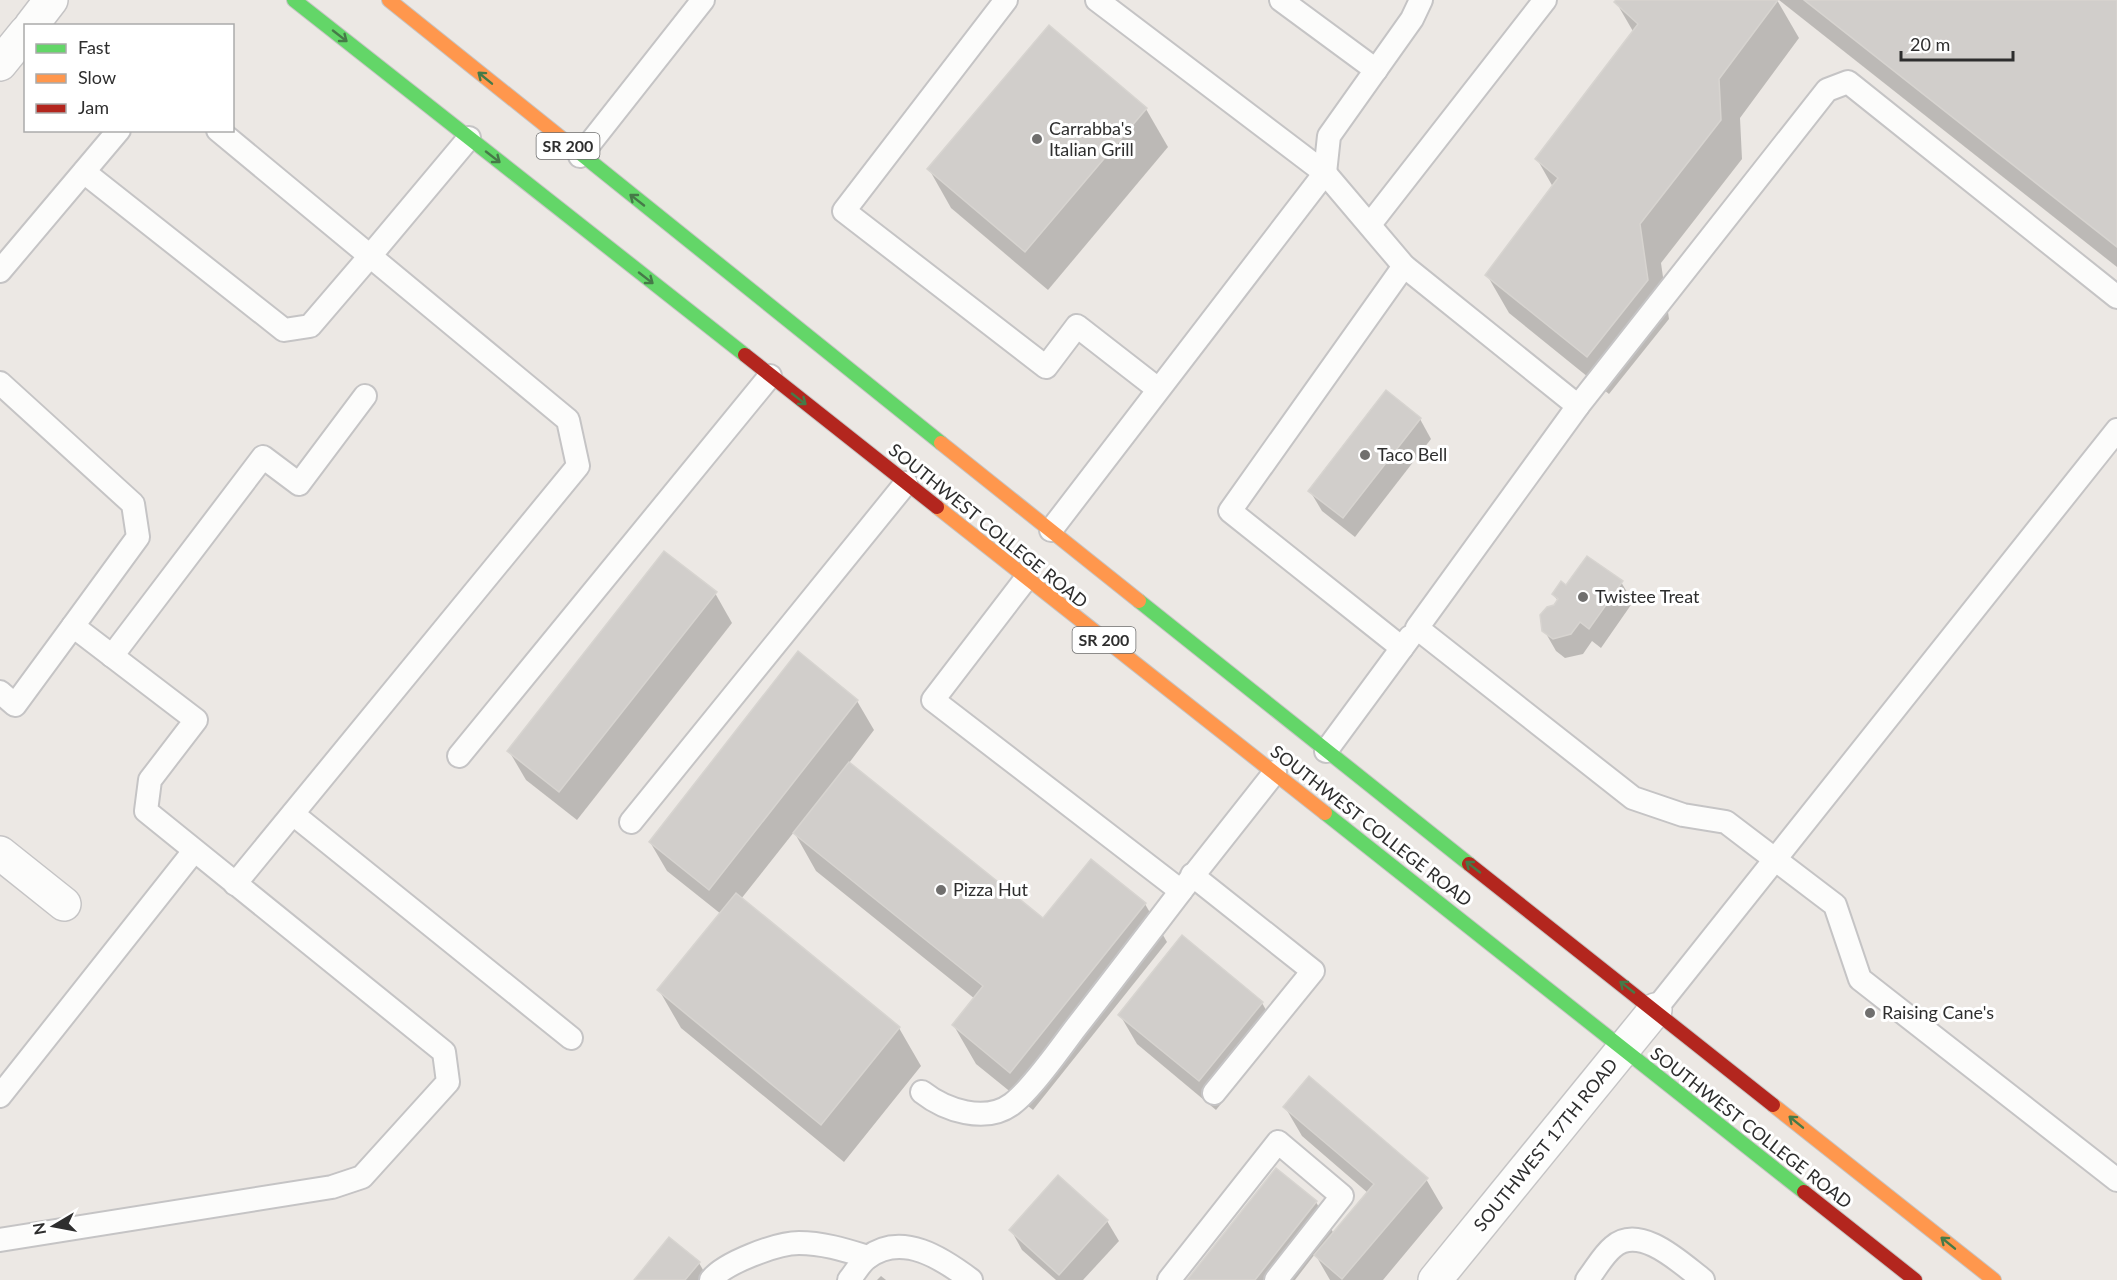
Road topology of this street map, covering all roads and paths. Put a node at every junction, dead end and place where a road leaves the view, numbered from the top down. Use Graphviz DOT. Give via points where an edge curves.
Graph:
graph roads {
  1 [pos="51,0"];
  2 [pos="294,0"];
  3 [pos="389,0"];
  4 [pos="703,0"];
  5 [pos="1006,0"];
  6 [pos="1097,0"];
  7 [pos="1281,0"];
  8 [pos="1421,0"];
  9 [pos="1545,0"];
  10 [pos="33,24"];
  11 [pos="24,35"];
  12 [pos="0,64"];
  13 [pos="1376,70"];
  14 [pos="117,132"];
  15 [pos="220,132"];
  16 [pos="469,138"];
  17 [pos="580,156"];
  18 [pos="84,172"];
  19 [pos="1325,173"];
  20 [pos="1371,224"];
  21 [pos="370,256"];
  22 [pos="1404,266"];
  23 [pos="0,272"];
  24 [pos="2117,297"];
  25 [pos="770,376"];
  26 [pos="0,383"];
  27 [pos="1158,389"];
  28 [pos="365,396"];
  29 [pos="1578,406"];
  30 [pos="2117,430"];
  31 [pos="906,483"];
  32 [pos="1051,530"];
  33 [pos="1025,579"];
  34 [pos="73,626"];
  35 [pos="1417,628"];
  36 [pos="1402,648"];
  37 [pos="112,656"];
  38 [pos="0,692"];
  39 [pos="1326,751"];
  40 [pos="459,756"];
  41 [pos="1275,772"];
  42 [pos="293,814"];
  43 [pos="631,822"];
  44 [pos="194,850"];
  45 [pos="0,853"];
  46 [pos="1777,861"];
  47 [pos="1187,883"];
  48 [pos="235,884"];
  49 [pos="64,904"];
  50 [pos="1655,1010"];
  51 [pos="571,1038"];
  52 [pos="1624,1050"];
  53 [pos="922,1092"];
  54 [pos="1214,1093"];
  55 [pos="0,1096"];
  56 [pos="2117,1180"];
  57 [pos="0,1240"];
  58 [pos="867,1257"];
  59 [pos="711,1280"];
  60 [pos="849,1280"];
  61 [pos="970,1280"];
  62 [pos="1169,1280"];
  63 [pos="1276,1280"];
  64 [pos="1435,1280"];
  65 [pos="1587,1280"];
  66 [pos="1703,1280"];
  67 [pos="1915,1280"];
  68 [pos="1994,1280"];
  1 -- 10 [label="street"];
  2 -- 16 [label="main road, SOUTHWEST COLLEGE ROAD / SR 200, one-way"];
  17 -- 3 [label="main road, SOUTHWEST COLLEGE ROAD / SR 200, one-way"];
  4 -- 17 [label="lane"];
  5 -- 27 [label="lane" via="844,211 1046,367 1077,327"];
  6 -- 19 [label="lane"];
  7 -- 13 [label="lane"];
  8 -- 13 [label="lane"];
  9 -- 20 [label="lane"];
  11 -- 12 [label="street"];
  13 -- 19 [label="lane" via="1329,136"];
  14 -- 18 [label="lane"];
  15 -- 21 [label="lane"];
  16 -- 21 [label="lane"];
  16 -- 25 [label="main road, SOUTHWEST COLLEGE ROAD / SR 200, one-way"];
  32 -- 17 [label="main road, SOUTHWEST COLLEGE ROAD / SR 200, one-way" via="750,287"];
  18 -- 21 [label="lane" via="284,330 310,326"];
  18 -- 23 [label="lane"];
  19 -- 20 [label="lane"];
  19 -- 27 [label="lane"];
  20 -- 22 [label="lane"];
  21 -- 42 [label="lane" via="568,420 578,466"];
  22 -- 29 [label="lane"];
  22 -- 36 [label="lane" via="1230,511"];
  24 -- 29 [label="lane" via="1848,82 1827,90"];
  25 -- 31 [label="main road, SOUTHWEST COLLEGE ROAD / SR 200, one-way"];
  25 -- 40 [label="lane"];
  26 -- 34 [label="lane" via="133,504 138,537"];
  27 -- 32 [label="lane"];
  28 -- 37 [label="lane" via="299,484 263,457"];
  29 -- 35 [label="lane"];
  30 -- 46 [label="lane"];
  31 -- 33 [label="main road, SOUTHWEST COLLEGE ROAD / SR 200"];
  31 -- 43 [label="lane"];
  32 -- 39 [label="main road, SOUTHWEST COLLEGE ROAD / SR 200"];
  33 -- 41 [label="main road, SOUTHWEST COLLEGE ROAD / SR 200"];
  33 -- 47 [label="lane" via="933,700"];
  34 -- 37 [label="lane"];
  34 -- 38 [label="lane" via="15,705"];
  35 -- 36 [label="lane"];
  35 -- 46 [label="lane" via="1633,798 1683,815 1726,822"];
  36 -- 39 [label="lane"];
  37 -- 44 [label="lane" via="196,720 150,780 146,811"];
  50 -- 39 [label="main road, SOUTHWEST COLLEGE ROAD / SR 200, one-way"];
  41 -- 47 [label="lane"];
  41 -- 52 [label="main road, SOUTHWEST COLLEGE ROAD / SR 200"];
  42 -- 48 [label="lane"];
  42 -- 51 [label="lane"];
  44 -- 48 [label="lane"];
  44 -- 55 [label="lane"];
  45 -- 49 [label="street"];
  46 -- 50 [label="lane"];
  46 -- 56 [label="lane" via="1835,905 1860,979"];
  47 -- 53 [label="lane" via="1058,1052 1012,1104 996,1111 971,1114 938,1104"];
  47 -- 54 [label="lane" via="1313,971"];
  48 -- 57 [label="lane" via="444,1052 448,1082 362,1177 332,1187"];
  50 -- 52 [label="street, SOUTHWEST 17TH ROAD"];
  68 -- 50 [label="main road, SOUTHWEST COLLEGE ROAD / SR 200, one-way"];
  52 -- 64 [label="street, SOUTHWEST 17TH ROAD"];
  52 -- 67 [label="main road, SOUTHWEST COLLEGE ROAD / SR 200"];
  58 -- 59 [label="lane" via="834,1247 798,1243 753,1255 717,1272"];
  58 -- 60 [label="lane"];
  58 -- 61 [label="lane" via="888,1249 915,1248 942,1258"];
  62 -- 63 [label="lane" via="1278,1142 1342,1196"];
  65 -- 66 [label="lane" via="1614,1246 1629,1239 1660,1247"];
}
